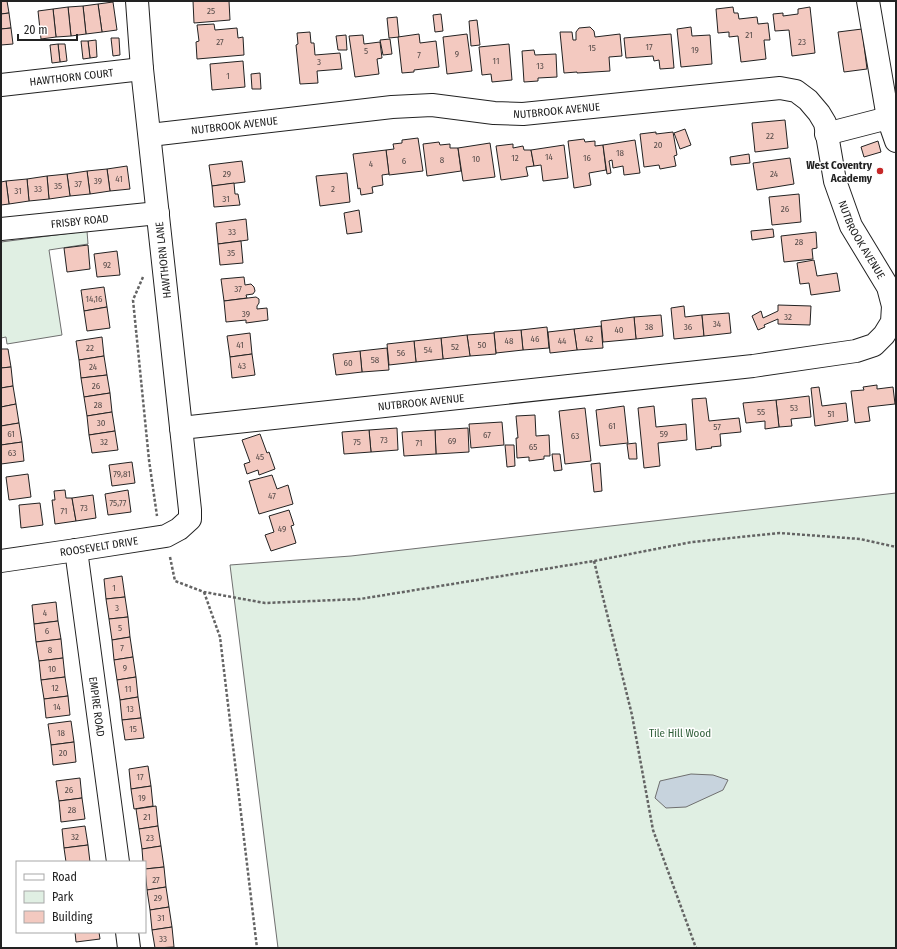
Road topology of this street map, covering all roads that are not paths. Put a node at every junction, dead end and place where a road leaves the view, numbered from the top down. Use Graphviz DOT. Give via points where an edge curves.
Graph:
graph roads {
  1 [pos="137,1"];
  2 [pos="868,1"];
  3 [pos="142,69"];
  4 [pos="1,85"];
  5 [pos="888,118"];
  6 [pos="826,134"];
  7 [pos="150,135"];
  8 [pos="896,141"];
  9 [pos="158,213"];
  10 [pos="1,228"];
  11 [pos="181,428"];
  12 [pos="190,519"];
  13 [pos="76,550"];
  14 [pos="1,560"];
  15 [pos="118,861"];
  16 [pos="127,933"];
  17 [pos="129,948"];
  1 -- 3 [label="street, HAWTHORN LANE"];
  2 -- 5 [label="street"];
  3 -- 4 [label="street, HAWTHORN COURT"];
  3 -- 7 [label="street, HAWTHORN LANE"];
  5 -- 6 [label="street"];
  5 -- 8 [label="street"];
  6 -- 7 [label="street, NUTBROOK AVENUE" via="825,123 820,113 808,100 796,91 780,88 523,114 432,105 392,107"];
  6 -- 11 [label="street, NUTBROOK AVENUE" via="835,181 851,226 888,287 893,306 892,322 874,345 856,351 753,366"];
  7 -- 9 [label="street, HAWTHORN LANE"];
  9 -- 10 [label="street, FRISBY ROAD"];
  9 -- 11 [label="street, HAWTHORN LANE"];
  11 -- 12 [label="street, HAWTHORN LANE"];
  12 -- 13 [label="street, ROOSEVELT DRIVE" via="180,529 166,536"];
  13 -- 14 [label="street, ROOSEVELT DRIVE"];
  13 -- 15 [label="street, EMPIRE ROAD"];
  16 -- 17 [label="street"];
}
